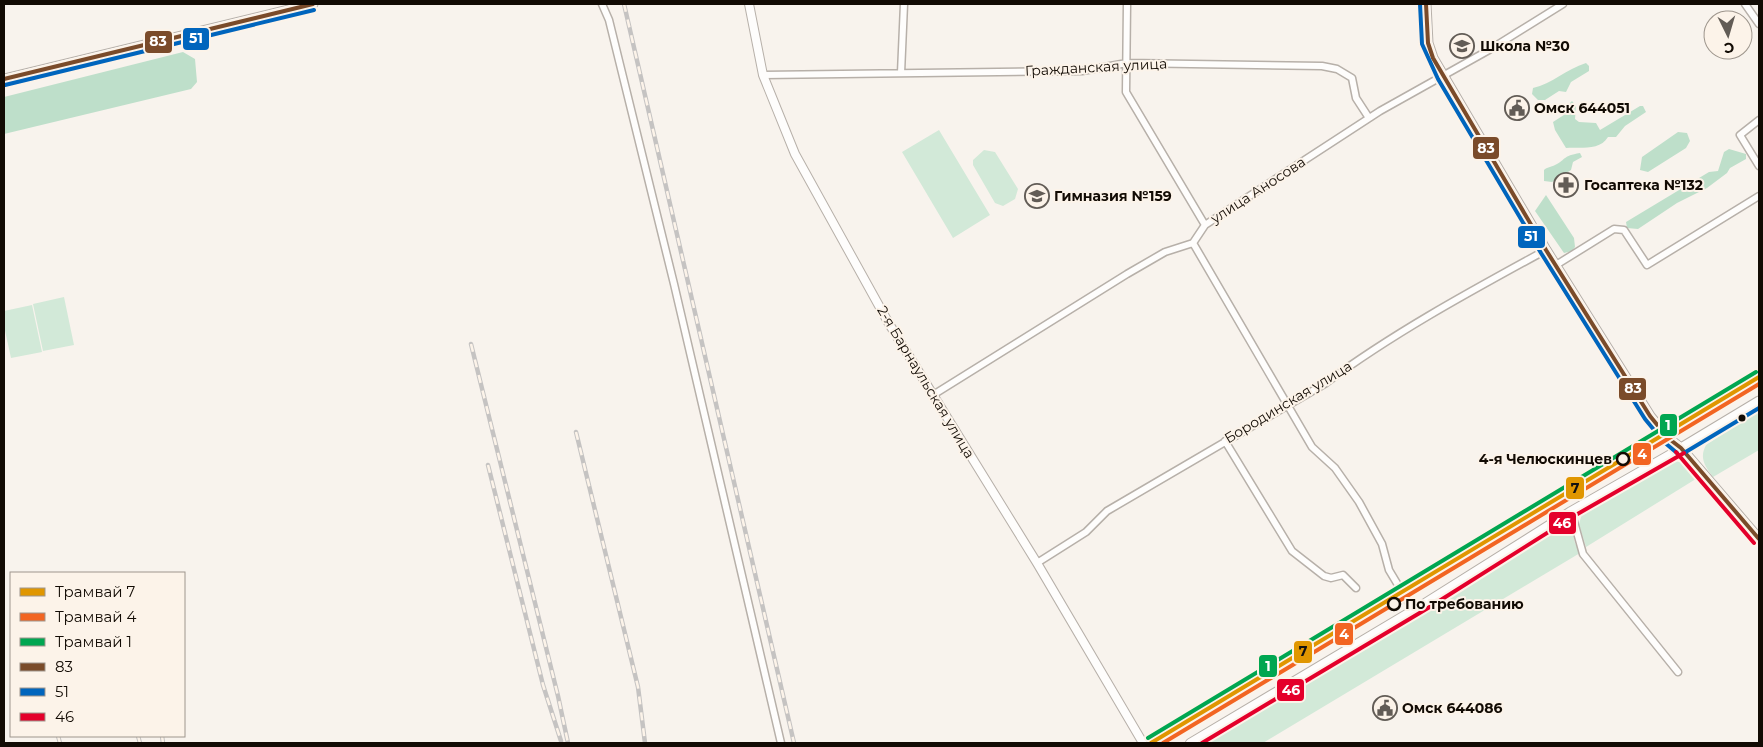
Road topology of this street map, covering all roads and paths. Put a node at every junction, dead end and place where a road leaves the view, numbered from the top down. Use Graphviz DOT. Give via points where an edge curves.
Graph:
graph roads {
  1 [pos="312,4"];
  2 [pos="602,4"];
  3 [pos="749,4"];
  4 [pos="904,4"];
  5 [pos="1127,4"];
  6 [pos="1426,4"];
  7 [pos="1563,4"];
  8 [pos="1746,4"];
  9 [pos="1759,24"];
  10 [pos="1127,63"];
  11 [pos="901,73"];
  12 [pos="763,75"];
  13 [pos="1443,76"];
  14 [pos="4,79"];
  15 [pos="1369,118"];
  16 [pos="1759,120"];
  17 [pos="1759,166"];
  18 [pos="1759,196"];
  19 [pos="1205,225"];
  20 [pos="1193,243"];
  21 [pos="1546,250"];
  22 [pos="1556,266"];
  23 [pos="933,395"];
  24 [pos="1759,401"];
  25 [pos="1287,404"];
  26 [pos="1225,441"];
  27 [pos="1682,448"];
  28 [pos="1571,511"];
  29 [pos="1759,539"];
  30 [pos="1037,563"];
  31 [pos="1356,588"];
  32 [pos="1413,610"];
  33 [pos="1678,672"];
  34 [pos="781,743"];
  35 [pos="1143,743"];
  36 [pos="1190,743"];
  1 -- 14 [label="main road"];
  2 -- 34 [label="street" via="609,20 672,275"];
  3 -- 12 [label="street, 2-я Барнаульская улица"];
  4 -- 11 [label="street"];
  5 -- 10 [label="street"];
  6 -- 13 [label="main road" via="1428,43"];
  7 -- 13 [label="street, улица Аносова"];
  8 -- 9 [label="street"];
  10 -- 11 [label="street, Гражданская улица" via="1082,71"];
  10 -- 15 [label="street, Гражданская улица" via="1322,66 1337,69 1352,78 1356,98"];
  10 -- 19 [label="street" via="1126,92"];
  11 -- 12 [label="street, Гражданская улица"];
  12 -- 23 [label="street, 2-я Барнаульская улица" via="795,154 888,322"];
  13 -- 15 [label="street, улица Аносова"];
  13 -- 21 [label="main road"];
  15 -- 19 [label="street, улица Аносова"];
  16 -- 17 [label="street" via="1740,135"];
  18 -- 22 [label="street" via="1647,265 1624,230 1614,229"];
  19 -- 20 [label="street, улица Аносова"];
  20 -- 23 [label="street" via="1165,252 1127,274"];
  20 -- 25 [label="street"];
  21 -- 22 [label="main road"];
  21 -- 25 [label="street, Бородинская улица" via="1485,283"];
  22 -- 27 [label="main road" via="1650,416 1668,438"];
  23 -- 30 [label="street, 2-я Барнаульская улица"];
  24 -- 27 [label="main road"];
  25 -- 26 [label="street, Бородинская улица"];
  25 -- 32 [label="street" via="1312,447 1335,468 1359,502 1382,544 1389,570"];
  26 -- 30 [label="street, Бородинская улица" via="1107,511 1086,532"];
  26 -- 31 [label="street" via="1292,551 1324,576 1342,575"];
  27 -- 28 [label="street"];
  27 -- 29 [label="main road"];
  28 -- 32 [label="street"];
  28 -- 33 [label="street" via="1583,554"];
  30 -- 35 [label="street, 2-я Барнаульская улица"];
  32 -- 36 [label="street"];
}
